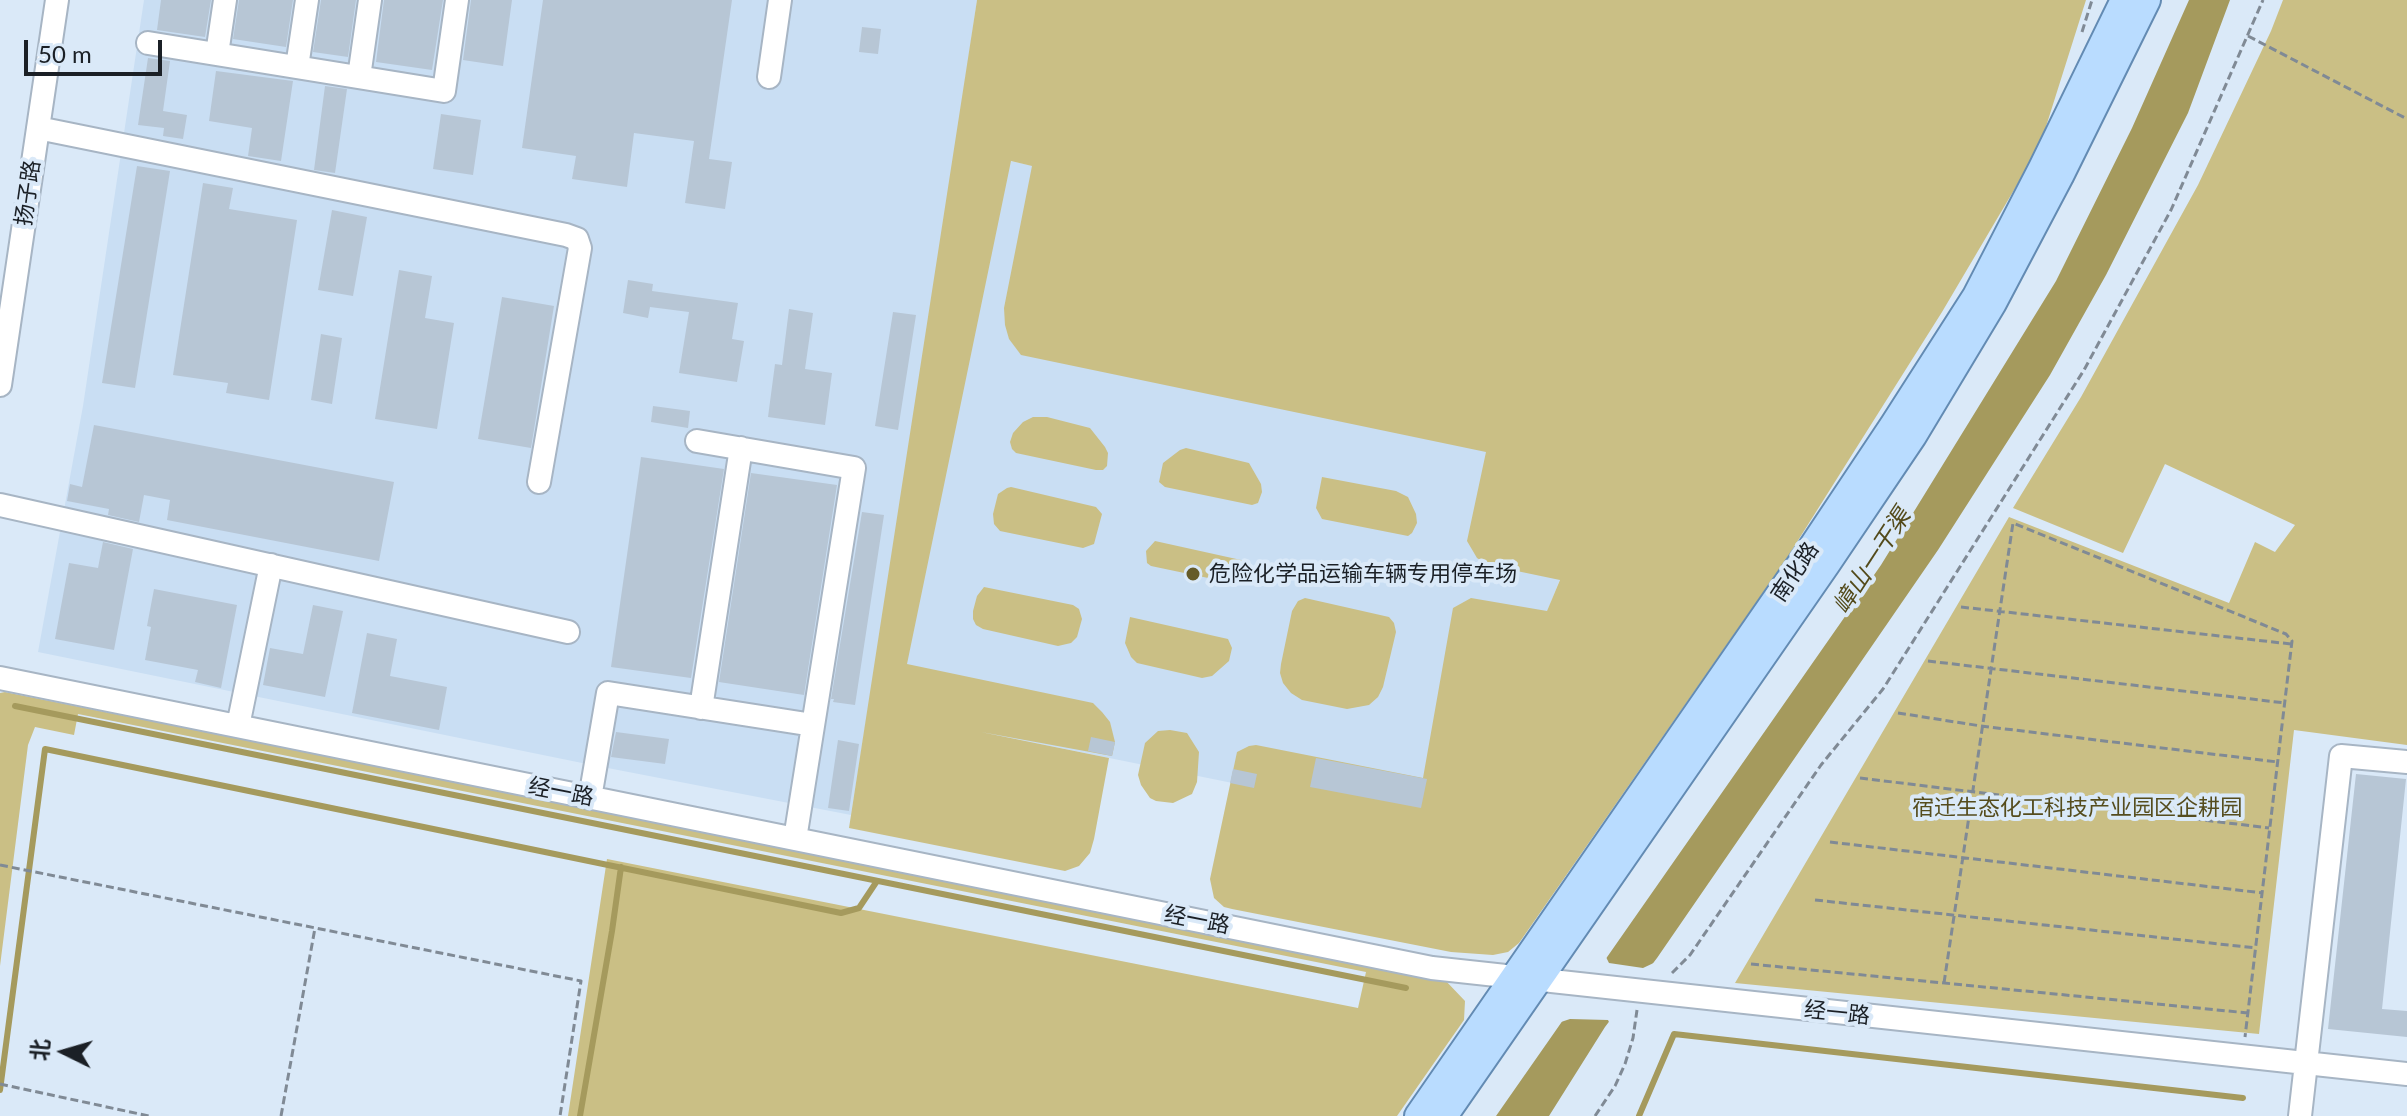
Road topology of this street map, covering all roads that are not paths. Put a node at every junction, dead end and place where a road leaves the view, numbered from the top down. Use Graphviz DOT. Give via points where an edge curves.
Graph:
graph roads {
  1 [pos="57,0"];
  2 [pos="225,0"];
  3 [pos="307,0"];
  4 [pos="370,0"];
  5 [pos="457,0"];
  6 [pos="780,0"];
  7 [pos="2124,0"];
  8 [pos="2147,0"];
  9 [pos="148,43"];
  10 [pos="217,54"];
  11 [pos="297,67"];
  12 [pos="359,77"];
  13 [pos="769,77"];
  14 [pos="38,128"];
  15 [pos="6,304"];
  16 [pos="0,385"];
  17 [pos="697,441"];
  18 [pos="741,448"];
  19 [pos="539,482"];
  20 [pos="0,505"];
  21 [pos="271,565"];
  22 [pos="568,632"];
  23 [pos="0,678"];
  24 [pos="701,708"];
  25 [pos="813,725"];
  26 [pos="238,726"];
  27 [pos="2407,762"];
  28 [pos="590,798"];
  29 [pos="795,839"];
  30 [pos="1526,979"];
  31 [pos="2305,1063"];
  32 [pos="2407,1074"];
  33 [pos="1418,1116"];
  34 [pos="1444,1116"];
  35 [pos="2300,1116"];
  1 -- 14 [label="street, 扬子路"];
  2 -- 10 [label="street"];
  3 -- 11 [label="street"];
  4 -- 12 [label="street"];
  5 -- 12 [label="street" via="444,91"];
  6 -- 13 [label="street"];
  7 -- 30 [label="main road, 南化路" via="1976,296"];
  8 -- 30 [label="main road, 南化路" via="1993,303 1913,436 1791,616"];
  9 -- 10 [label="street"];
  10 -- 11 [label="street"];
  11 -- 12 [label="street"];
  14 -- 15 [label="street, 扬子路"];
  14 -- 19 [label="street" via="577,239 580,248"];
  15 -- 16 [label="street, 扬子路"];
  17 -- 18 [label="street"];
  18 -- 24 [label="street"];
  18 -- 25 [label="street" via="854,468"];
  20 -- 21 [label="street"];
  21 -- 22 [label="street"];
  21 -- 26 [label="street"];
  23 -- 26 [label="street, 经一路"];
  24 -- 25 [label="street"];
  24 -- 28 [label="street" via="608,693"];
  25 -- 29 [label="street"];
  26 -- 28 [label="street, 经一路"];
  27 -- 31 [label="street" via="2341,756"];
  28 -- 29 [label="street, 经一路"];
  29 -- 30 [label="street, 经一路" via="1432,968"];
  30 -- 31 [label="street, 经一路"];
  30 -- 33 [label="main road, 南化路"];
  30 -- 34 [label="main road, 南化路"];
  31 -- 32 [label="street, 经一路"];
  31 -- 35 [label="street"];
}
